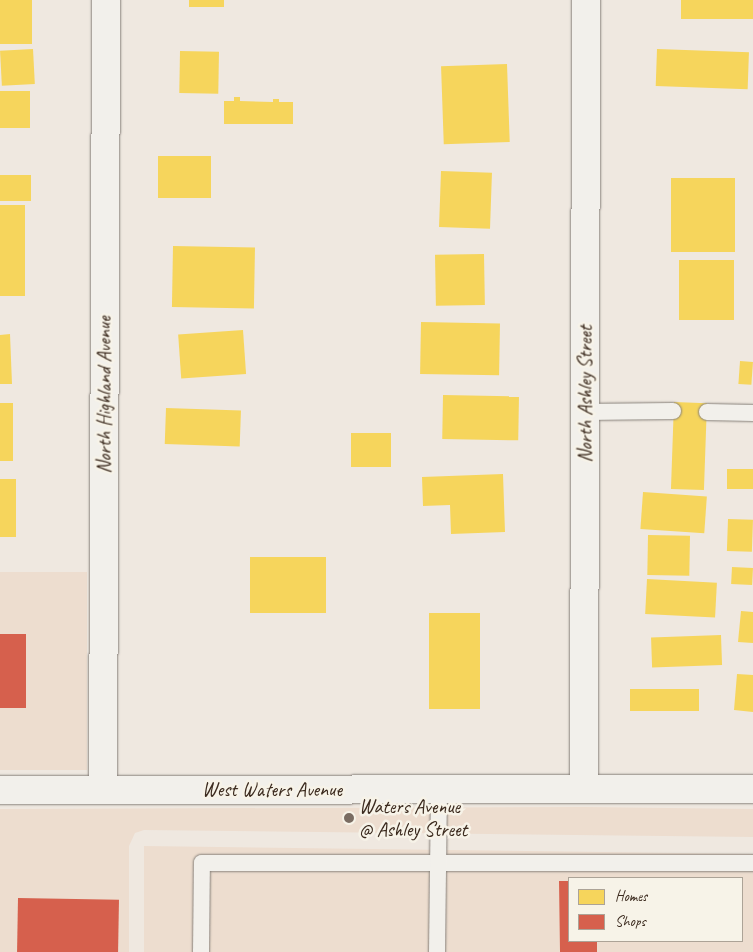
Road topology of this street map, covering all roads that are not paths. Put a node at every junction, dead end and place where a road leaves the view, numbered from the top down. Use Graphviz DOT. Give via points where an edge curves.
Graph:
graph roads {
  1 [pos="106,0"];
  2 [pos="586,0"];
  3 [pos="673,411"];
  4 [pos="584,412"];
  5 [pos="707,412"];
  6 [pos="753,414"];
  7 [pos="584,788"];
  8 [pos="103,789"];
  9 [pos="439,789"];
  10 [pos="753,789"];
  11 [pos="0,790"];
  12 [pos="438,863"];
  13 [pos="753,863"];
  14 [pos="201,952"];
  15 [pos="437,952"];
  1 -- 8 [label="street, North Highland Avenue"];
  2 -- 4 [label="street, North Ashley Street"];
  3 -- 4 [label="lane"];
  4 -- 7 [label="street, North Ashley Street"];
  5 -- 6 [label="lane"];
  7 -- 9 [label="street, West Waters Avenue"];
  7 -- 10 [label="street, West Waters Avenue"];
  8 -- 9 [label="street, West Waters Avenue"];
  8 -- 11 [label="street, West Waters Avenue"];
  9 -- 12 [label="lane"];
  12 -- 13 [label="lane"];
  12 -- 14 [label="lane" via="202,863"];
  12 -- 15 [label="lane"];
}
